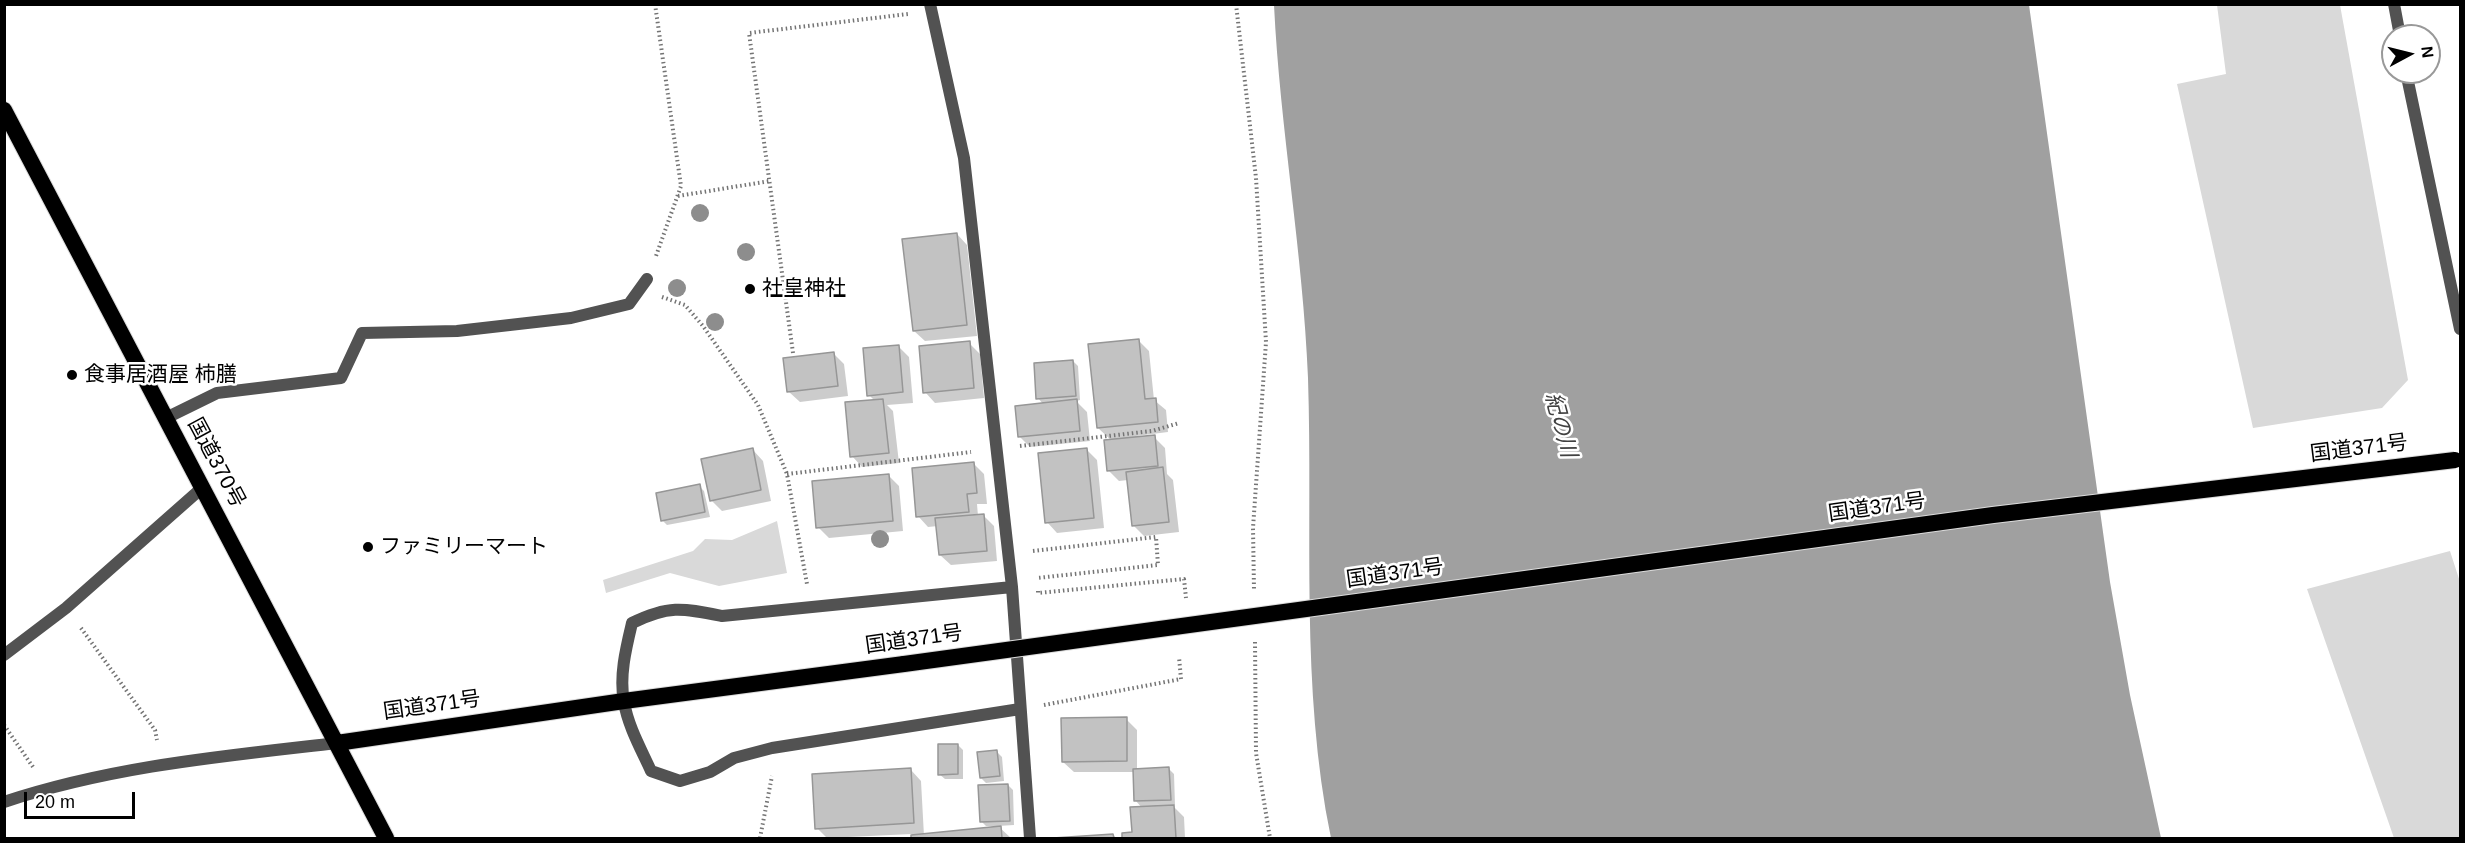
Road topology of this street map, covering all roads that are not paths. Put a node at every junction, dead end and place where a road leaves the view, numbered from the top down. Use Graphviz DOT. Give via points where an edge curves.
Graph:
graph roads {
  1 [pos="2394,4"];
  2 [pos="930,8"];
  3 [pos="2398,24"];
  4 [pos="2409,84"];
  5 [pos="4,110"];
  6 [pos="644,284"];
  7 [pos="2460,328"];
  8 [pos="166,418"];
  9 [pos="2458,459"];
  10 [pos="203,487"];
  11 [pos="1012,587"];
  12 [pos="4,655"];
  13 [pos="624,701"];
  14 [pos="1020,709"];
  15 [pos="337,743"];
  16 [pos="4,802"];
  17 [pos="386,838"];
  18 [pos="1030,838"];
  1 -- 3 [label="street"];
  2 -- 11 [label="street" via="964,158"];
  4 -- 7 [label="street"];
  5 -- 8 [label="highway, 国道370号"];
  6 -- 8 [label="street" via="629,304 571,318 457,331 362,333 341,378 217,393"];
  8 -- 10 [label="highway, 国道370号"];
  9 -- 13 [label="highway, 国道371号, bridge" via="1993,515"];
  10 -- 12 [label="street" via="66,608"];
  10 -- 15 [label="highway, 国道370号"];
  11 -- 13 [label="street" via="722,616 689,609 657,611 632,623 624,658"];
  11 -- 14 [label="street"];
  13 -- 14 [label="street" via="651,771 680,781 710,772 734,758 772,748"];
  13 -- 15 [label="highway, 国道371号"];
  14 -- 18 [label="street"];
  15 -- 16 [label="street" via="161,764"];
  15 -- 17 [label="highway, 国道370号"];
}
